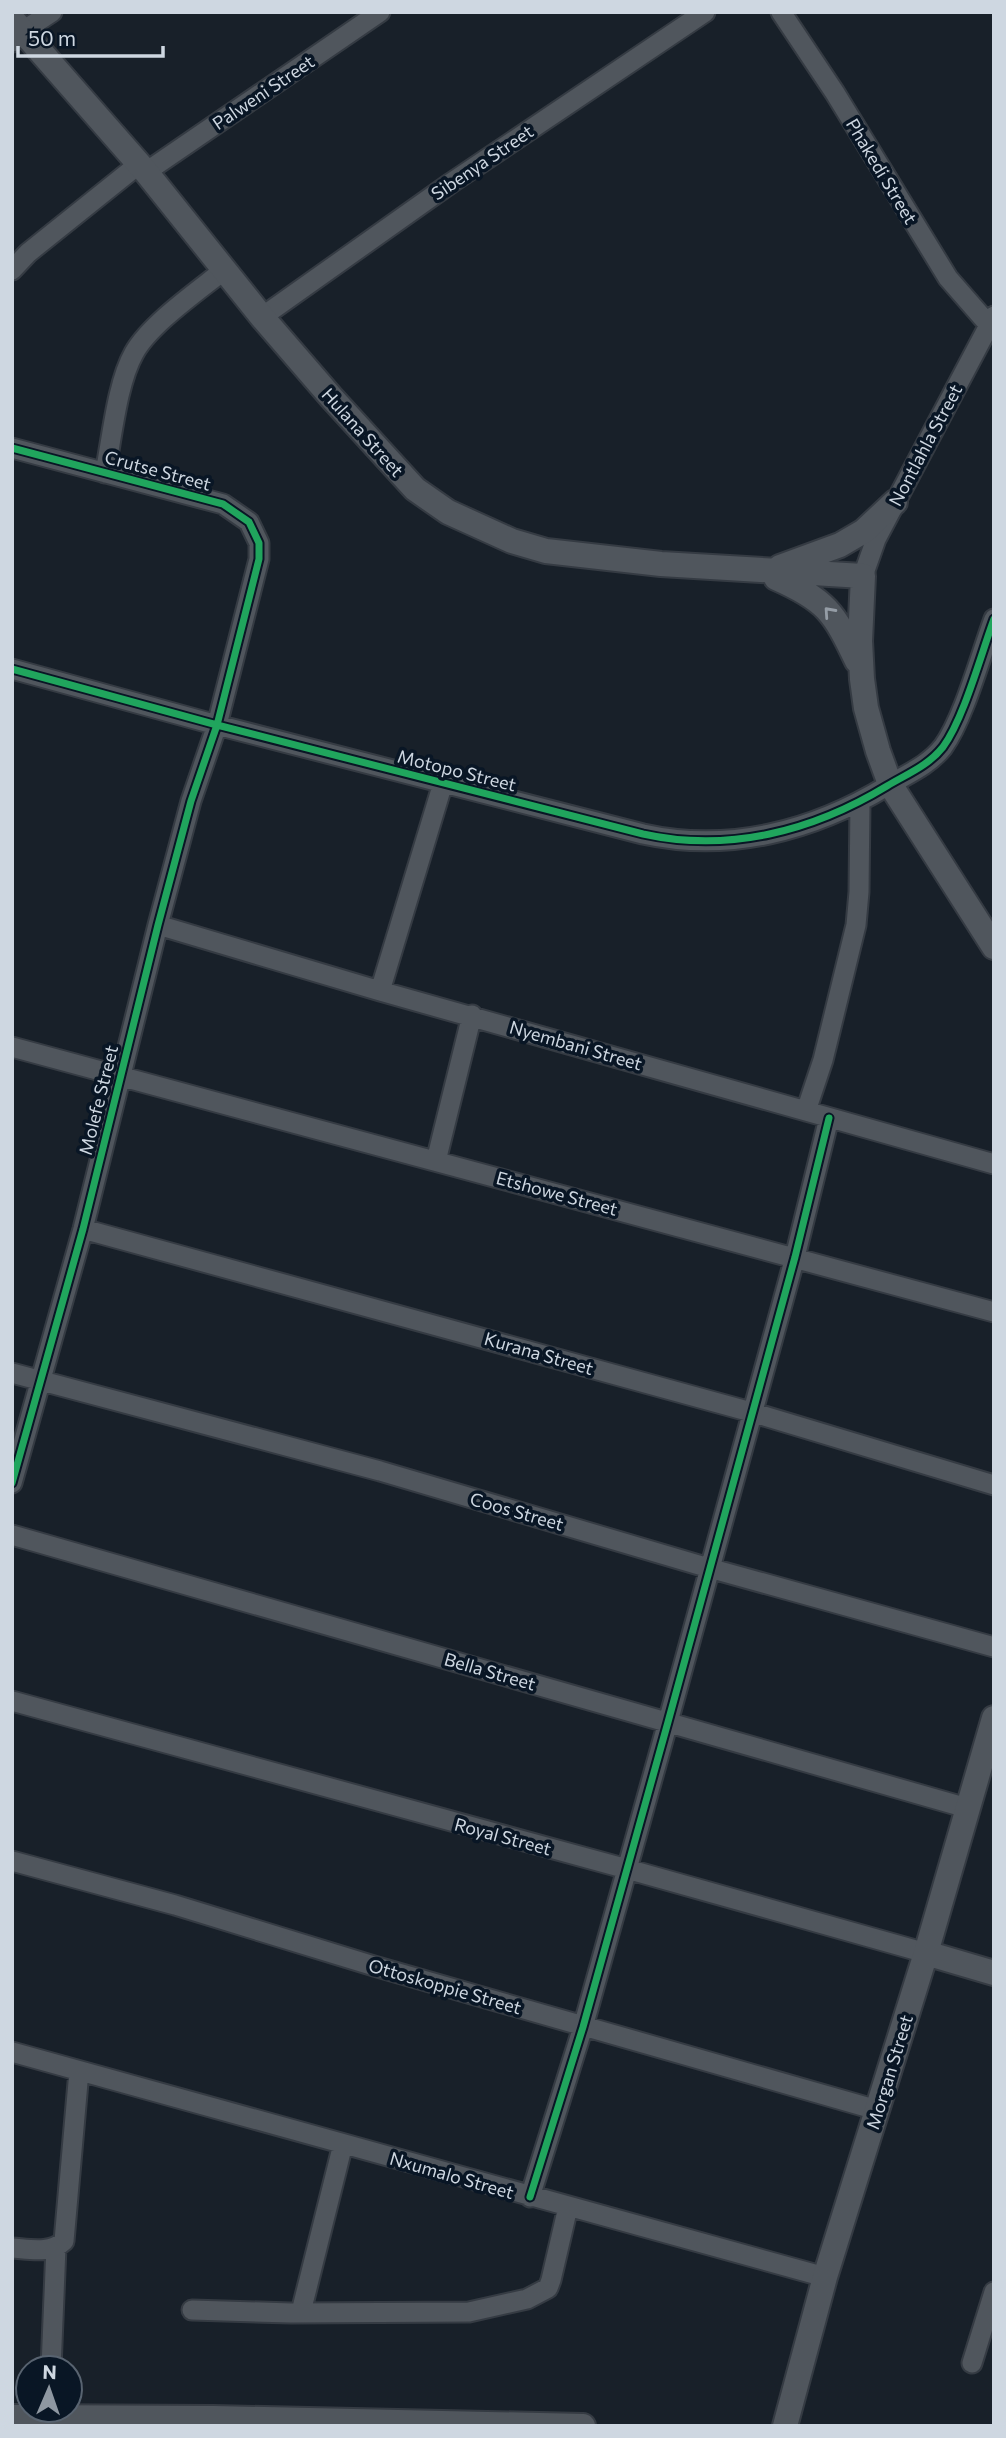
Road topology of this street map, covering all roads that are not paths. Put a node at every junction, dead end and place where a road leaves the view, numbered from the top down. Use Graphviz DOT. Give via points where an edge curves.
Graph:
graph roads {
  1 [pos="52,12"];
  2 [pos="380,12"];
  3 [pos="705,12"];
  4 [pos="781,12"];
  5 [pos="16,31"];
  6 [pos="142,168"];
  7 [pos="12,270"];
  8 [pos="224,270"];
  9 [pos="262,317"];
  10 [pos="992,321"];
  11 [pos="12,448"];
  12 [pos="105,473"];
  13 [pos="895,502"];
  14 [pos="763,572"];
  15 [pos="863,576"];
  16 [pos="994,619"];
  17 [pos="12,669"];
  18 [pos="861,671"];
  19 [pos="217,725"];
  20 [pos="443,783"];
  21 [pos="890,784"];
  22 [pos="860,803"];
  23 [pos="158,925"];
  24 [pos="994,947"];
  25 [pos="380,991"];
  26 [pos="472,1015"];
  27 [pos="12,1047"];
  28 [pos="119,1077"];
  29 [pos="806,1111"];
  30 [pos="829,1118"];
  31 [pos="436,1161"];
  32 [pos="994,1164"];
  33 [pos="83,1228"];
  34 [pos="795,1257"];
  35 [pos="994,1312"];
  36 [pos="12,1373"];
  37 [pos="40,1380"];
  38 [pos="751,1412"];
  39 [pos="12,1483"];
  40 [pos="994,1485"];
  41 [pos="12,1535"];
  42 [pos="709,1567"];
  43 [pos="994,1647"];
  44 [pos="12,1701"];
  45 [pos="994,1718"];
  46 [pos="668,1722"];
  47 [pos="967,1808"];
  48 [pos="12,1861"];
  49 [pos="627,1869"];
  50 [pos="926,1954"];
  51 [pos="994,1973"];
  52 [pos="583,2026"];
  53 [pos="12,2052"];
  54 [pos="79,2071"];
  55 [pos="877,2110"];
  56 [pos="343,2144"];
  57 [pos="530,2197"];
  58 [pos="568,2207"];
  59 [pos="56,2247"];
  60 [pos="12,2248"];
  61 [pos="825,2277"];
  62 [pos="994,2292"];
  63 [pos="192,2310"];
  64 [pos="301,2312"];
  65 [pos="52,2354"];
  66 [pos="971,2363"];
  67 [pos="84,2415"];
  68 [pos="583,2426"];
  69 [pos="785,2426"];
  1 -- 5 [label="street"];
  2 -- 6 [label="street, Palweni Street"];
  3 -- 9 [label="street, Sibenya Street"];
  4 -- 10 [label="street, Phakedi Street" via="948,278"];
  5 -- 6 [label="street, Hulana Street"];
  6 -- 7 [label="street, Palweni Street"];
  6 -- 8 [label="street, Hulana Street"];
  8 -- 9 [label="street, Hulana Street"];
  8 -- 12 [label="street" via="163,320 133,354"];
  9 -- 14 [label="street, Hulana Street" via="397,471 448,512 546,551"];
  10 -- 13 [label="street, Nontlahla Street"];
  11 -- 12 [label="street, Crutse Street"];
  12 -- 19 [label="street, Crutse Street" via="223,504 249,522 257,534 259,559"];
  13 -- 14 [label="street" via="864,531 840,545"];
  13 -- 15 [label="street, Nontlahla Street"];
  14 -- 15 [label="street, Hulana Street"];
  18 -- 14 [label="street, one-way" via="828,609"];
  15 -- 18 [label="street"];
  16 -- 21 [label="street, Motopo Street" via="944,745 914,773"];
  17 -- 19 [label="street, Motopo Street"];
  18 -- 21 [label="street" via="866,708"];
  19 -- 20 [label="street, Motopo Street"];
  19 -- 23 [label="street, Molefe Street"];
  20 -- 22 [label="street, Motopo Street" via="643,834 698,840 786,832"];
  20 -- 25 [label="street"];
  21 -- 22 [label="street, Motopo Street"];
  21 -- 24 [label="street"];
  22 -- 29 [label="street" via="856,925"];
  23 -- 25 [label="street, Nyembani Street"];
  23 -- 28 [label="street, Molefe Street"];
  25 -- 26 [label="street, Nyembani Street"];
  26 -- 29 [label="street, Nyembani Street"];
  26 -- 31 [label="street"];
  27 -- 28 [label="street, Etshowe Street"];
  28 -- 31 [label="street, Etshowe Street"];
  28 -- 33 [label="street, Molefe Street"];
  29 -- 30 [label="street, Nyembani Street"];
  30 -- 32 [label="street, Nyembani Street"];
  30 -- 34 [label="street"];
  31 -- 34 [label="street, Etshowe Street"];
  33 -- 37 [label="street, Molefe Street"];
  33 -- 38 [label="street, Kurana Street"];
  34 -- 35 [label="street, Etshowe Street"];
  34 -- 38 [label="street"];
  36 -- 37 [label="street, Coos Street"];
  37 -- 39 [label="street, Molefe Street"];
  37 -- 42 [label="street, Coos Street" via="380,1471"];
  38 -- 40 [label="street, Kurana Street"];
  38 -- 42 [label="street"];
  41 -- 46 [label="street, Bella Street"];
  42 -- 43 [label="street, Coos Street"];
  42 -- 46 [label="street"];
  44 -- 49 [label="street, Royal Street"];
  45 -- 47 [label="street, Morgan Street"];
  46 -- 47 [label="street, Bella Street"];
  46 -- 49 [label="street"];
  47 -- 50 [label="street, Morgan Street"];
  48 -- 52 [label="street, Ottoskoppie Street"];
  49 -- 50 [label="street, Royal Street"];
  49 -- 52 [label="street"];
  50 -- 51 [label="street, Royal Street"];
  50 -- 55 [label="street, Morgan Street"];
  52 -- 55 [label="street, Ottoskoppie Street"];
  52 -- 57 [label="street"];
  53 -- 54 [label="street, Nxumalo Street"];
  54 -- 56 [label="street, Nxumalo Street"];
  54 -- 59 [label="street" via="66,2235"];
  55 -- 61 [label="street, Morgan Street"];
  56 -- 57 [label="street, Nxumalo Street"];
  56 -- 64 [label="street"];
  57 -- 58 [label="street, Nxumalo Street"];
  58 -- 61 [label="street, Nxumalo Street"];
  58 -- 64 [label="street" via="548,2288 527,2299 469,2312"];
  59 -- 60 [label="street"];
  59 -- 65 [label="street"];
  61 -- 69 [label="street, Morgan Street"];
  62 -- 66 [label="street"];
  63 -- 64 [label="street"];
  67 -- 68 [label="street"];
}
